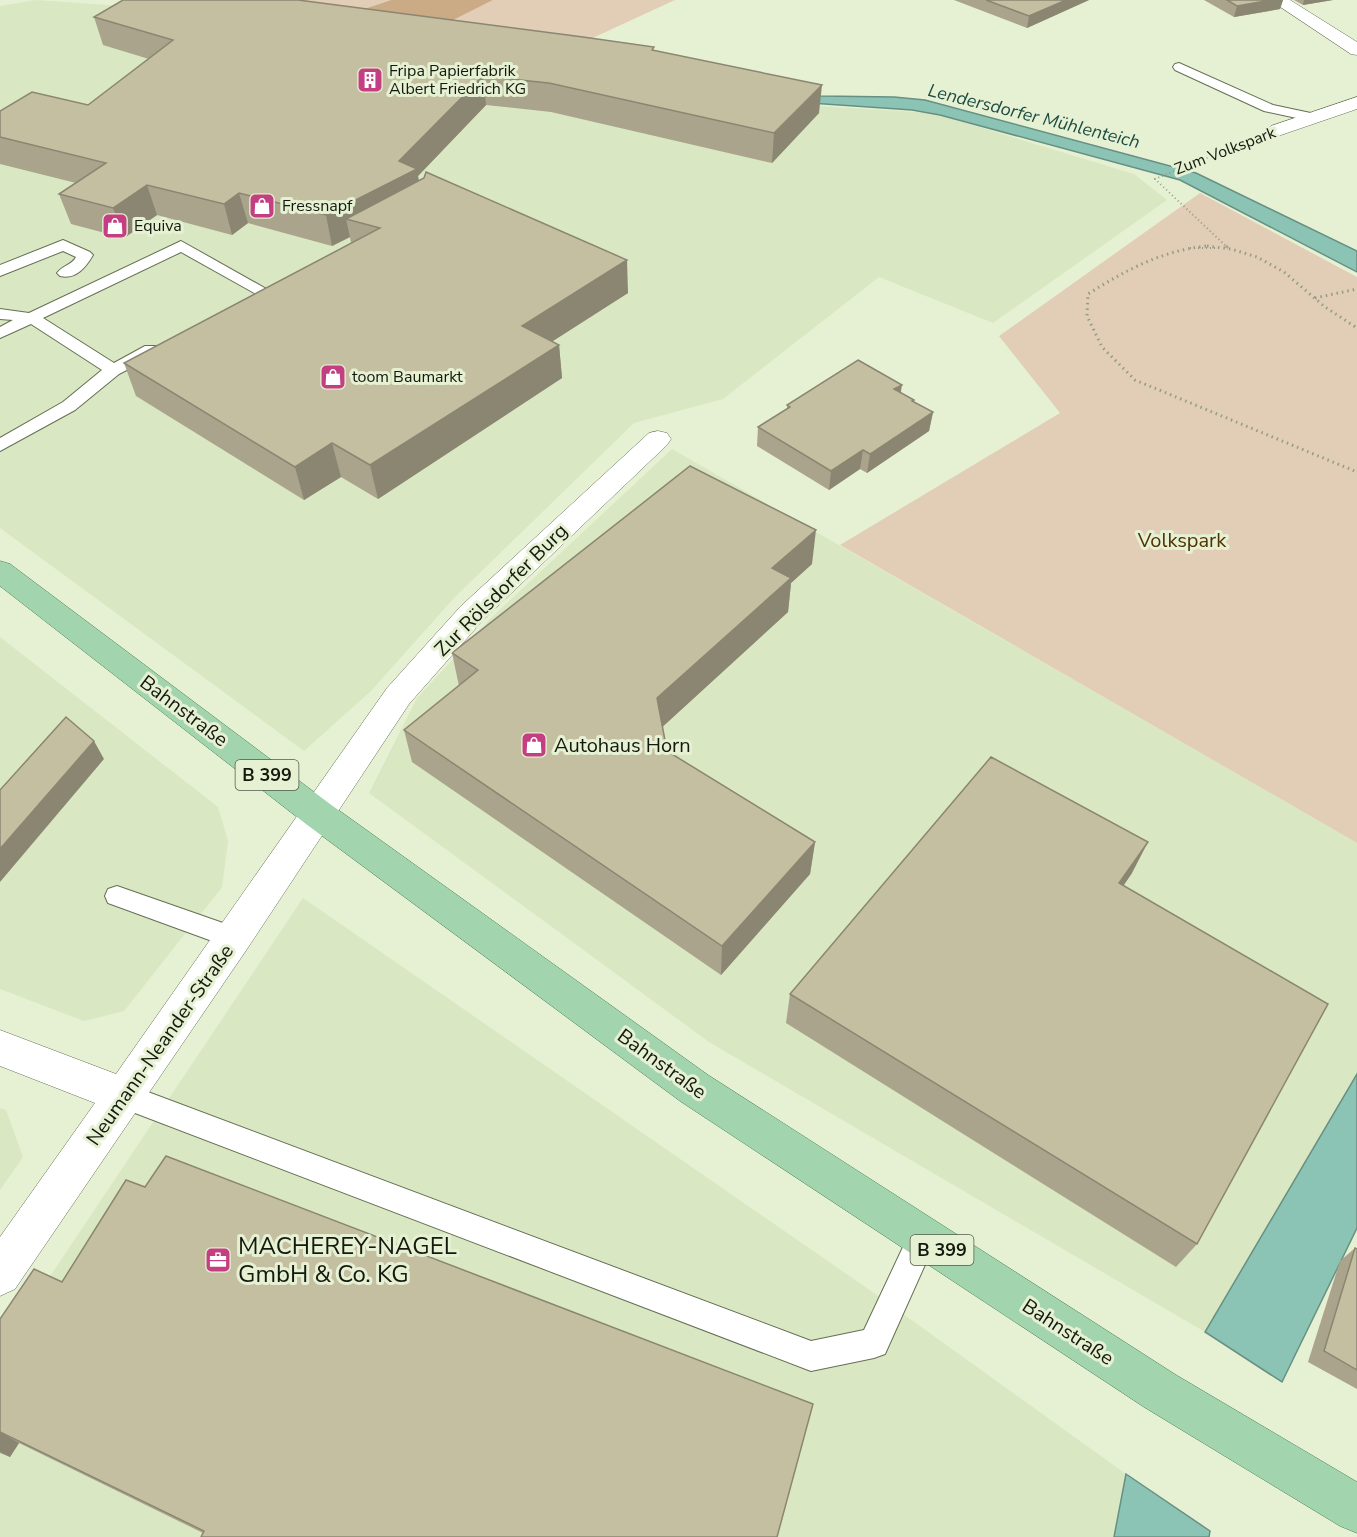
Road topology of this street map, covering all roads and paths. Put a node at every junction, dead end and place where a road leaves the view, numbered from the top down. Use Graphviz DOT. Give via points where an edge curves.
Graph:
graph roads {
  1 [pos="1287,2"];
  2 [pos="1357,50"];
  3 [pos="1179,66"];
  4 [pos="1357,103"];
  5 [pos="1316,118"];
  6 [pos="1278,130"];
  7 [pos="1229,249"];
  8 [pos="0,271"];
  9 [pos="65,273"];
  10 [pos="1357,289"];
  11 [pos="1314,298"];
  12 [pos="243,301"];
  13 [pos="1,307"];
  14 [pos="32,318"];
  15 [pos="1357,328"];
  16 [pos="0,333"];
  17 [pos="165,342"];
  18 [pos="113,370"];
  19 [pos="658,439"];
  20 [pos="0,445"];
  21 [pos="1357,472"];
  22 [pos="0,571"];
  23 [pos="318,814"];
  24 [pos="117,896"];
  25 [pos="234,938"];
  26 [pos="0,1048"];
  27 [pos="124,1096"];
  28 [pos="922,1238"];
  29 [pos="0,1274"];
  30 [pos="1357,1509"];
  1 -- 2 [label="street"];
  3 -- 5 [label="lane" via="1269,108"];
  4 -- 5 [label="street, Zum Volkspark"];
  5 -- 6 [label="street, Zum Volkspark"];
  6 -- 7 [label="path, Zum Volkspark" via="1155,179"];
  7 -- 11 [label="path" via="1253,255 1285,272"];
  7 -- 21 [label="path" via="1185,246 1148,258 1088,294 1088,316 1102,347 1135,380"];
  8 -- 9 [label="lane" via="63,245 85,255 80,266"];
  10 -- 11 [label="path"];
  11 -- 15 [label="path"];
  12 -- 14 [label="lane" via="267,288 181,246"];
  13 -- 14 [label="lane"];
  14 -- 16 [label="lane"];
  14 -- 18 [label="lane"];
  17 -- 18 [label="lane"];
  18 -- 20 [label="lane" via="69,406"];
  19 -- 23 [label="street, Zur Rölsdorfer Burg" via="472,613 398,696"];
  22 -- 23 [label="main road, Bahnstraße / B 399"];
  23 -- 25 [label="street, Neumann-Neander-Straße"];
  23 -- 28 [label="main road, Bahnstraße / B 399" via="694,1088"];
  24 -- 25 [label="lane"];
  25 -- 27 [label="street, Neumann-Neander-Straße"];
  26 -- 27 [label="street"];
  27 -- 28 [label="lane" via="811,1356 874,1343"];
  27 -- 29 [label="street, Neumann-Neander-Straße"];
  28 -- 30 [label="main road, Bahnstraße / B 399" via="1161,1391"];
}
